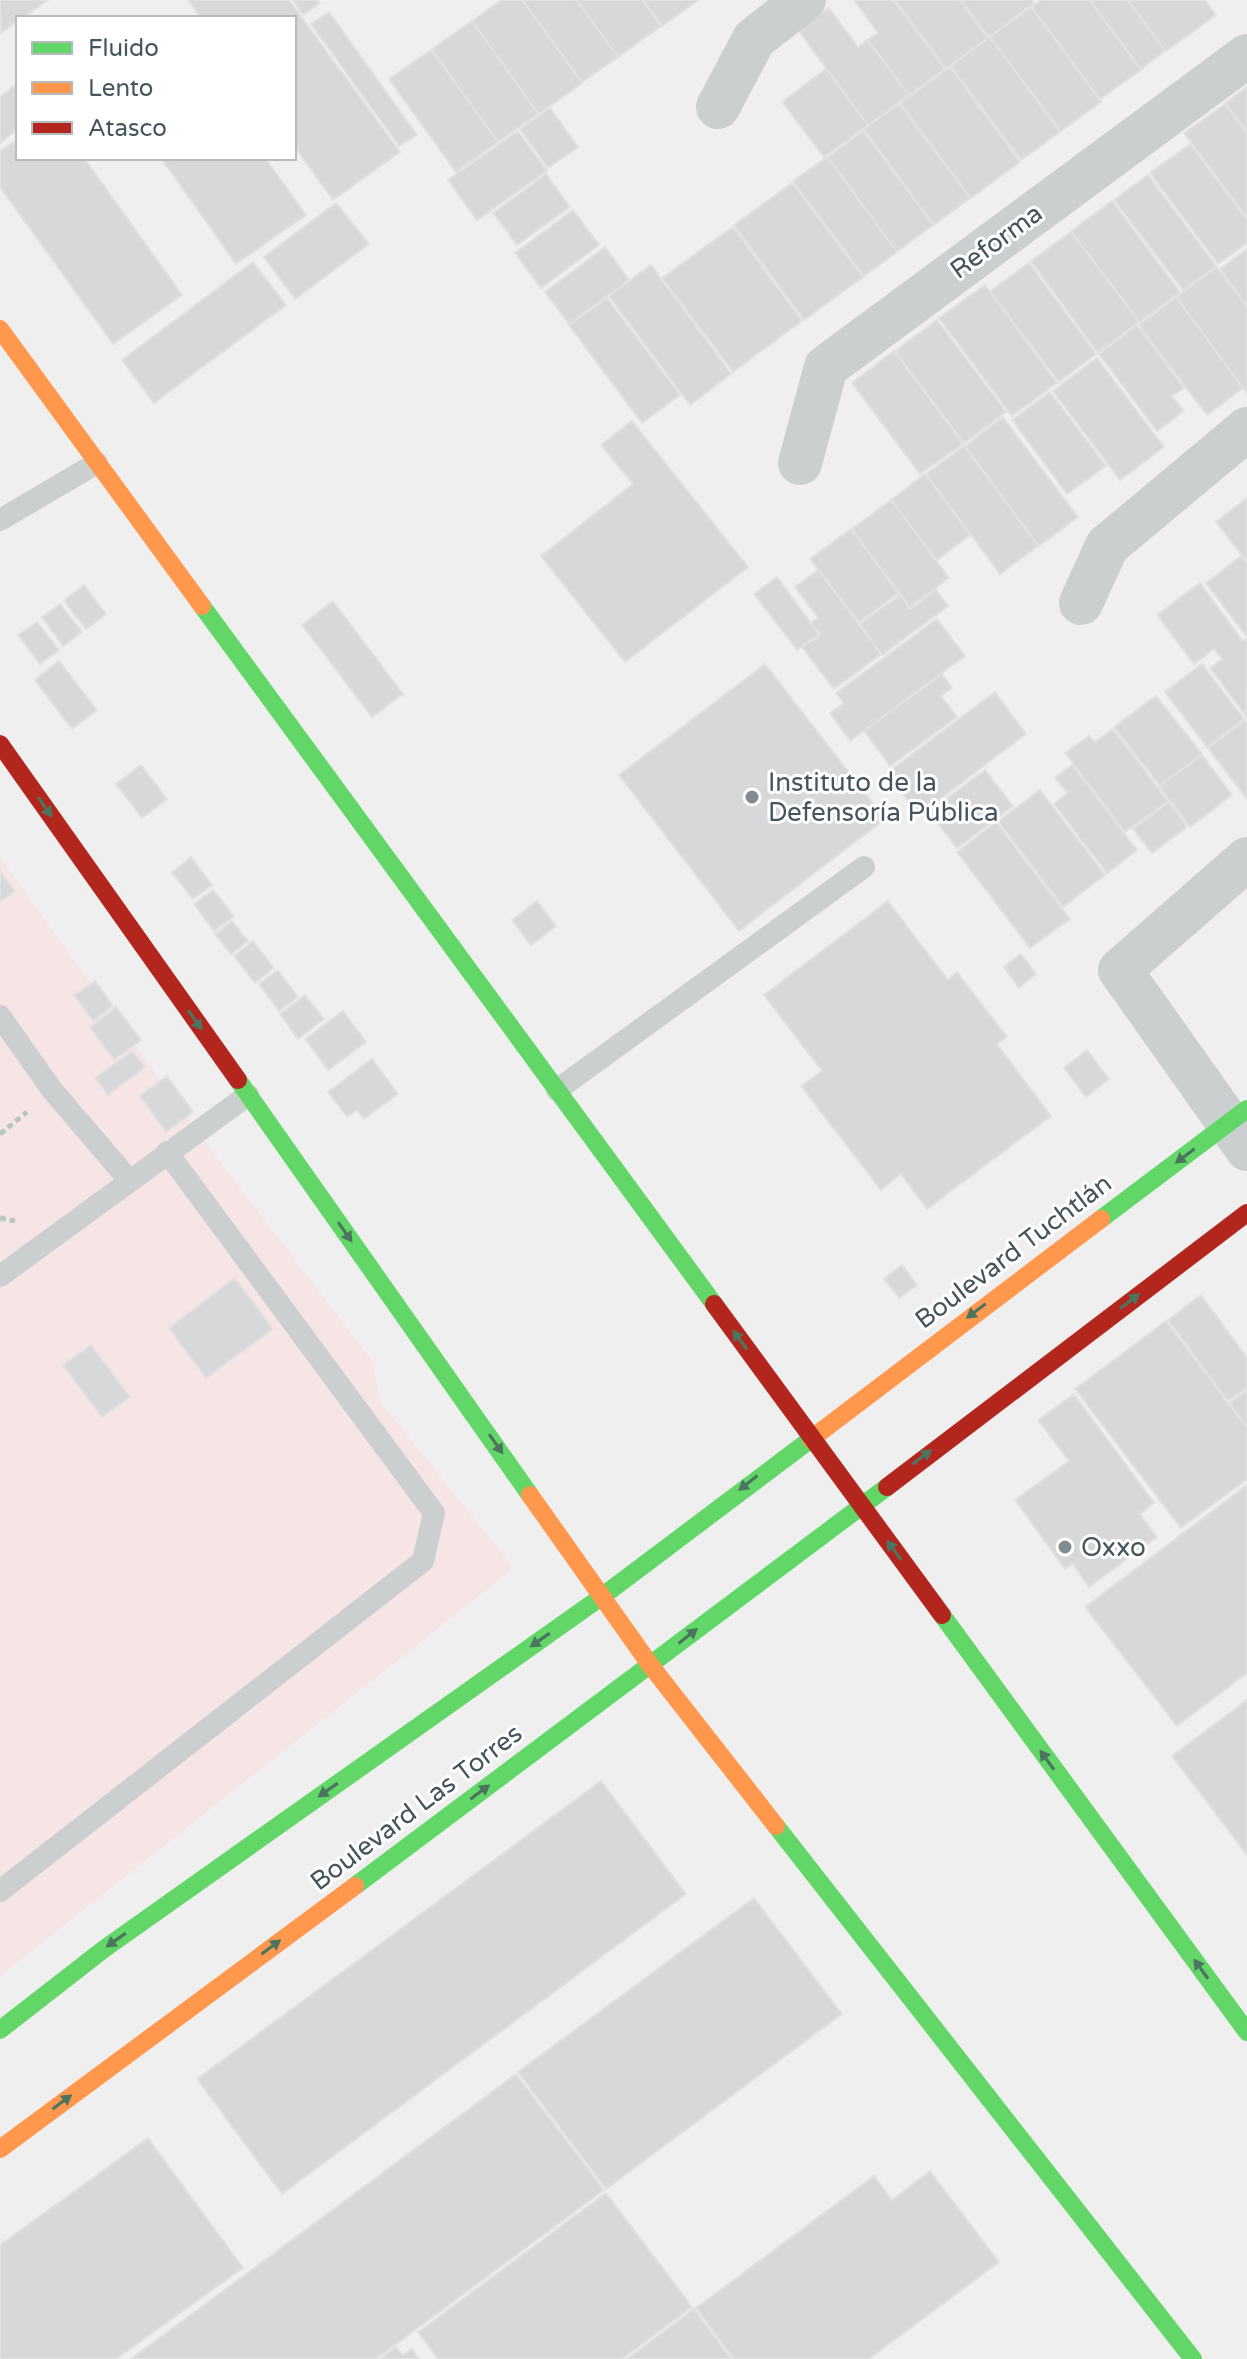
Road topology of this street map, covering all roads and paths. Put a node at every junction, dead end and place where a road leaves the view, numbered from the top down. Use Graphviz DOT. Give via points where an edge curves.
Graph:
graph roads {
  1 [pos="804,0"];
  2 [pos="1247,56"];
  3 [pos="718,107"];
  4 [pos="0,329"];
  5 [pos="1247,429"];
  6 [pos="97,463"];
  7 [pos="800,463"];
  8 [pos="0,520"];
  9 [pos="1081,603"];
  10 [pos="0,744"];
  11 [pos="1247,859"];
  12 [pos="864,867"];
  13 [pos="0,1016"];
  14 [pos="557,1090"];
  15 [pos="248,1095"];
  16 [pos="1241,1127"];
  17 [pos="167,1152"];
  18 [pos="129,1180"];
  19 [pos="1247,1213"];
  20 [pos="0,1276"];
  21 [pos="810,1436"];
  22 [pos="860,1504"];
  23 [pos="604,1595"];
  24 [pos="651,1666"];
  25 [pos="0,1891"];
  26 [pos="0,2030"];
  27 [pos="1247,2032"];
  28 [pos="0,2149"];
  29 [pos="1193,2359"];
  1 -- 3 [label="street" via="754,39"];
  2 -- 7 [label="street, Reforma" via="826,367"];
  4 -- 6 [label="street"];
  5 -- 9 [label="street" via="1107,546"];
  6 -- 8 [label="lane"];
  6 -- 14 [label="street"];
  10 -- 15 [label="street, one-way"];
  11 -- 16 [label="street" via="1120,970"];
  12 -- 14 [label="lane"];
  13 -- 18 [label="lane" via="52,1090"];
  21 -- 14 [label="street, one-way"];
  15 -- 17 [label="lane"];
  15 -- 23 [label="street, one-way"];
  16 -- 21 [label="street, Boulevard Tuchtlán, one-way"];
  17 -- 18 [label="lane"];
  17 -- 25 [label="lane" via="434,1513 428,1540 423,1561"];
  18 -- 20 [label="lane"];
  22 -- 19 [label="street, one-way"];
  21 -- 22 [label="street"];
  21 -- 23 [label="street, one-way"];
  24 -- 22 [label="street, Boulevard Las Torres, one-way"];
  27 -- 22 [label="street, one-way"];
  23 -- 24 [label="street"];
  23 -- 26 [label="street, one-way" via="104,1949"];
  28 -- 24 [label="street, Boulevard Las Torres, one-way"];
  24 -- 29 [label="street"];
}
